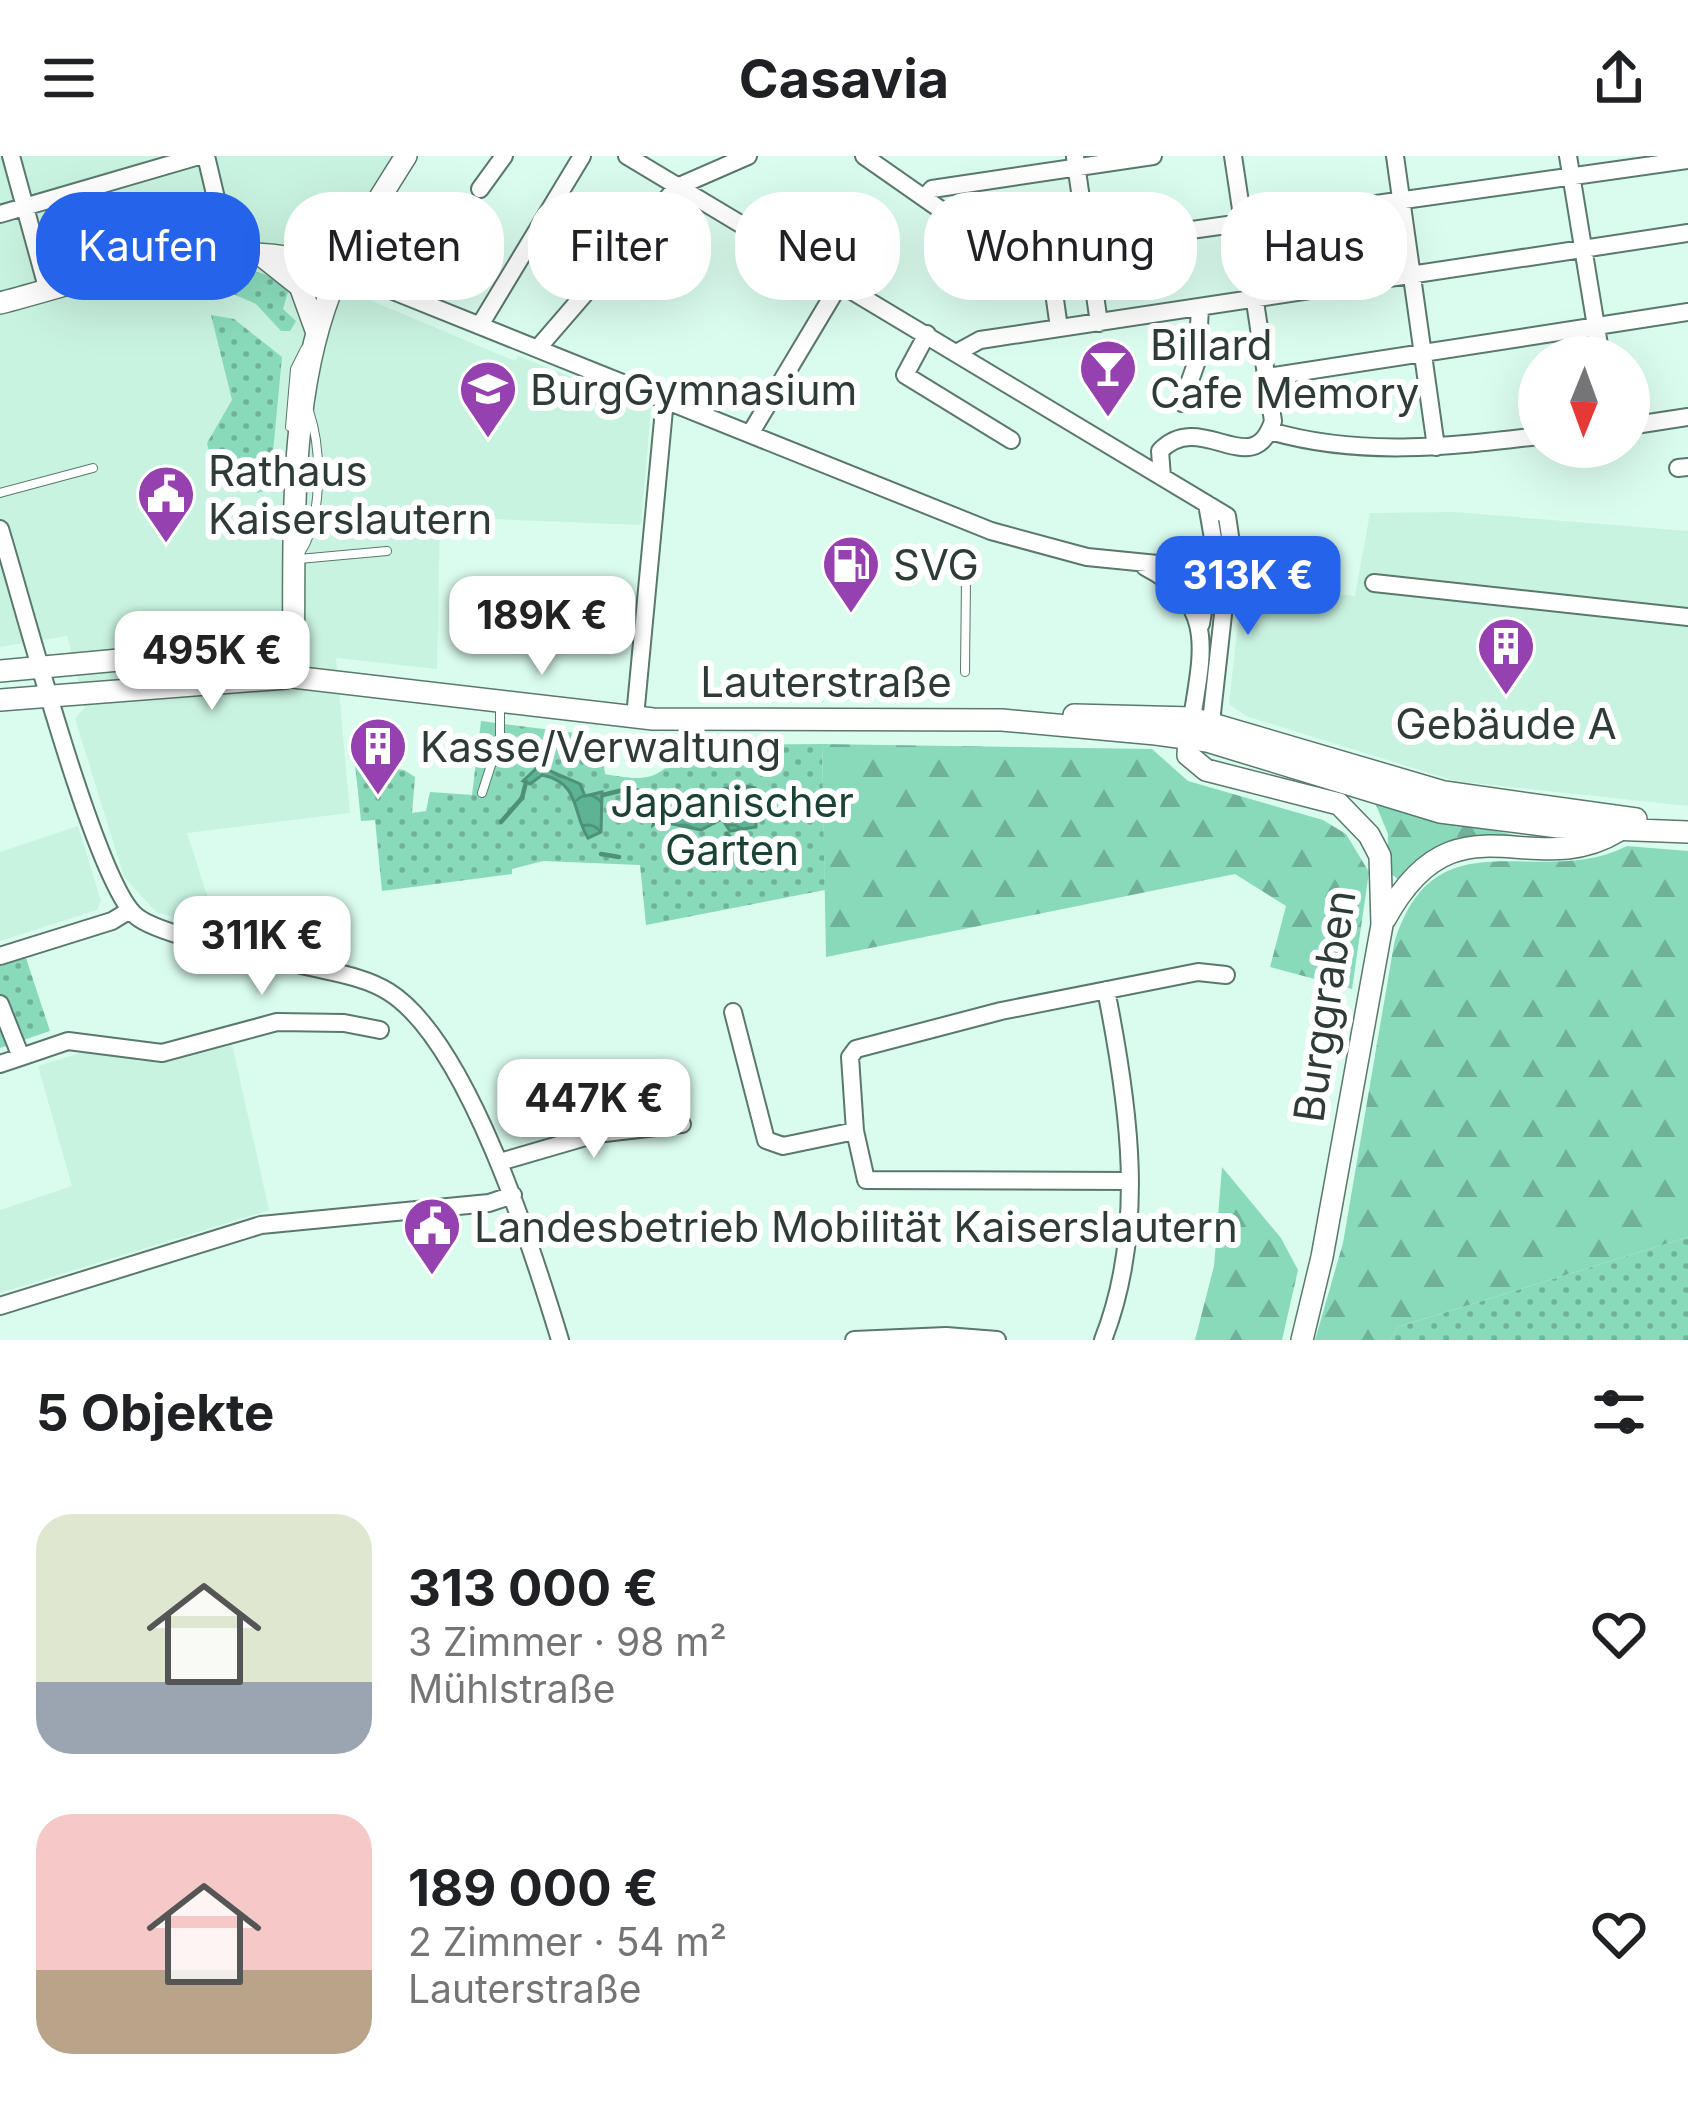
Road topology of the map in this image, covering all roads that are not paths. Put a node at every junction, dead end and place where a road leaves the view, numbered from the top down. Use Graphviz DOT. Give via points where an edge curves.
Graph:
graph roads {
  1 [pos="11,156"];
  2 [pos="202,156"];
  3 [pos="406,156"];
  4 [pos="505,156"];
  5 [pos="582,156"];
  6 [pos="627,156"];
  7 [pos="748,156"];
  8 [pos="864,156"];
  9 [pos="1153,156"];
  10 [pos="1233,156"];
  11 [pos="1395,156"];
  12 [pos="1568,156"];
  13 [pos="1688,160"];
  14 [pos="1075,162"];
  15 [pos="1572,177"];
  16 [pos="677,187"];
  17 [pos="480,189"];
  18 [pos="217,192"];
  19 [pos="383,192"];
  20 [pos="929,192"];
  21 [pos="1080,192"];
  22 [pos="1238,192"];
  23 [pos="1400,192"];
  24 [pos="924,196"];
  25 [pos="1407,200"];
  26 [pos="0,202"];
  27 [pos="27,208"];
  28 [pos="0,214"];
  29 [pos="735,222"];
  30 [pos="1688,233"];
  31 [pos="1407,241"];
  32 [pos="36,244"];
  33 [pos="1583,249"];
  34 [pos="260,257"];
  35 [pos="1412,275"];
  36 [pos="1407,276"];
  37 [pos="36,294"];
  38 [pos="330,300"];
  39 [pos="417,300"];
  40 [pos="830,300"];
  41 [pos="866,300"];
  42 [pos="1055,300"];
  43 [pos="1097,300"];
  44 [pos="1255,300"];
  45 [pos="0,303"];
  46 [pos="1200,308"];
  47 [pos="1688,312"];
  48 [pos="1100,322"];
  49 [pos="480,325"];
  50 [pos="1596,327"];
  51 [pos="1059,328"];
  52 [pos="317,333"];
  53 [pos="927,334"];
  54 [pos="1598,336"];
  55 [pos="538,348"];
  56 [pos="958,352"];
  57 [pos="1423,353"];
  58 [pos="1268,376"];
  59 [pos="664,399"];
  60 [pos="305,400"];
  61 [pos="1182,403"];
  62 [pos="1688,417"];
  63 [pos="1650,423"];
  64 [pos="1270,431"];
  65 [pos="750,434"];
  66 [pos="1518,438"];
  67 [pos="1011,440"];
  68 [pos="1436,447"];
  69 [pos="93,468"];
  70 [pos="300,474"];
  71 [pos="1162,477"];
  72 [pos="0,493"];
  73 [pos="244,520"];
  74 [pos="297,521"];
  75 [pos="0,529"];
  76 [pos="387,551"];
  77 [pos="296,559"];
  78 [pos="1133,562"];
  79 [pos="1219,570"];
  80 [pos="966,578"];
  81 [pos="1374,583"];
  82 [pos="1688,617"];
  83 [pos="1201,624"];
  84 [pos="39,665"];
  85 [pos="0,671"];
  86 [pos="965,672"];
  87 [pos="293,677"];
  88 [pos="48,694"];
  89 [pos="0,700"];
  90 [pos="500,701"];
  91 [pos="634,718"];
  92 [pos="1200,730"];
  93 [pos="482,793"];
  94 [pos="1688,829"];
  95 [pos="1618,831"];
  96 [pos="130,910"];
  97 [pos="1382,925"];
  98 [pos="0,956"];
  99 [pos="1226,975"];
  100 [pos="1106,990"];
  101 [pos="0,1004"];
  102 [pos="733,1012"];
  103 [pos="380,1030"];
  104 [pos="20,1057"];
  105 [pos="0,1064"];
  106 [pos="682,1124"];
  107 [pos="855,1130"];
  108 [pos="500,1162"];
  109 [pos="1130,1181"];
  110 [pos="512,1195"];
  111 [pos="0,1306"];
  112 [pos="560,1340"];
  113 [pos="854,1340"];
  114 [pos="998,1340"];
  115 [pos="1103,1340"];
  116 [pos="1302,1340"];
  1 -- 27 [label="street"];
  2 -- 18 [label="street"];
  2 -- 27 [label="street"];
  3 -- 19 [label="main road"];
  4 -- 17 [label="street"];
  5 -- 49 [label="street"];
  6 -- 16 [label="street"];
  7 -- 16 [label="street"];
  8 -- 24 [label="street"];
  9 -- 14 [label="street"];
  10 -- 22 [label="street"];
  11 -- 23 [label="street"];
  12 -- 15 [label="street"];
  13 -- 15 [label="street"];
  14 -- 20 [label="street"];
  14 -- 21 [label="street"];
  15 -- 25 [label="street"];
  15 -- 33 [label="street"];
  16 -- 29 [label="street"];
  16 -- 55 [label="street"];
  26 -- 27 [label="lane"];
  27 -- 28 [label="street"];
  27 -- 32 [label="street"];
  30 -- 33 [label="street"];
  31 -- 35 [label="street"];
  33 -- 35 [label="street"];
  33 -- 50 [label="street"];
  34 -- 52 [label="main road" via="300,286"];
  35 -- 36 [label="street"];
  35 -- 57 [label="street"];
  37 -- 45 [label="main road"];
  38 -- 52 [label="main road"];
  39 -- 49 [label="street"];
  40 -- 65 [label="street"];
  41 -- 53 [label="street"];
  42 -- 51 [label="street"];
  43 -- 48 [label="street"];
  44 -- 46 [label="street"];
  44 -- 58 [label="street"];
  46 -- 48 [label="street"];
  46 -- 61 [label="street" via="1197,361"];
  47 -- 50 [label="street"];
  48 -- 51 [label="street"];
  49 -- 55 [label="street"];
  50 -- 54 [label="street"];
  50 -- 57 [label="street"];
  51 -- 56 [label="street" via="980,340"];
  52 -- 60 [label="main road"];
  52 -- 70 [label="lane" via="295,369 287,452"];
  53 -- 56 [label="street"];
  53 -- 67 [label="street" via="905,375"];
  55 -- 59 [label="street"];
  56 -- 71 [label="street"];
  57 -- 58 [label="street"];
  57 -- 68 [label="street"];
  58 -- 64 [label="street"];
  59 -- 65 [label="street"];
  59 -- 91 [label="street"];
  60 -- 70 [label="main road"];
  60 -- 77 [label="lane" via="317,434 312,535"];
  62 -- 63 [label="street"];
  64 -- 68 [label="street" via="1348,448"];
  64 -- 71 [label="street" via="1243,448 1183,434 1160,451"];
  65 -- 78 [label="street" via="991,531"];
  66 -- 68 [label="street"];
  69 -- 72 [label="lane"];
  70 -- 74 [label="main road"];
  71 -- 79 [label="street" via="1227,516 1232,530"];
  73 -- 74 [label="lane"];
  74 -- 77 [label="main road"];
  75 -- 84 [label="street"];
  76 -- 77 [label="lane"];
  77 -- 87 [label="main road"];
  78 -- 79 [label="street"];
  78 -- 83 [label="street" via="1177,586"];
  79 -- 83 [label="street"];
  79 -- 92 [label="street"];
  80 -- 86 [label="lane"];
  81 -- 82 [label="street"];
  83 -- 92 [label="street"];
  84 -- 85 [label="main road, Lauterstraße"];
  84 -- 87 [label="main road, Lauterstraße" via="207,661"];
  84 -- 88 [label="street"];
  87 -- 88 [label="main road, Lauterstraße"];
  87 -- 90 [label="main road, Lauterstraße"];
  88 -- 89 [label="main road, Lauterstraße"];
  88 -- 96 [label="street"];
  90 -- 91 [label="main road, Lauterstraße"];
  90 -- 93 [label="lane" via="500,737"];
  91 -- 92 [label="main road, Lauterstraße"];
  92 -- 94 [label="main road, Lauterstraße" via="1444,792"];
  92 -- 95 [label="main road, Lauterstraße" via="1440,812"];
  92 -- 97 [label="main road, Burggraben" via="1188,755 1198,766 1322,796 1356,818 1380,856"];
  94 -- 95 [label="main road, Lauterstraße"];
  95 -- 97 [label="main road" via="1590,844 1483,844 1444,854 1416,871"];
  96 -- 98 [label="street"];
  96 -- 108 [label="street" via="155,926 390,993 417,1016"];
  97 -- 116 [label="main road, Burggraben"];
  99 -- 100 [label="street" via="1198,972"];
  100 -- 107 [label="street" via="856,1049 849,1071"];
  100 -- 109 [label="street"];
  101 -- 104 [label="street"];
  102 -- 107 [label="street" via="766,1140 783,1146"];
  103 -- 104 [label="street" via="277,1022 162,1053 68,1041"];
  104 -- 105 [label="street"];
  106 -- 108 [label="street" via="596,1134"];
  107 -- 109 [label="street" via="861,1171 876,1183"];
  108 -- 110 [label="street"];
  109 -- 115 [label="street" via="1126,1245"];
  110 -- 111 [label="street" via="261,1225"];
  110 -- 112 [label="street"];
  113 -- 114 [label="street"];
}
